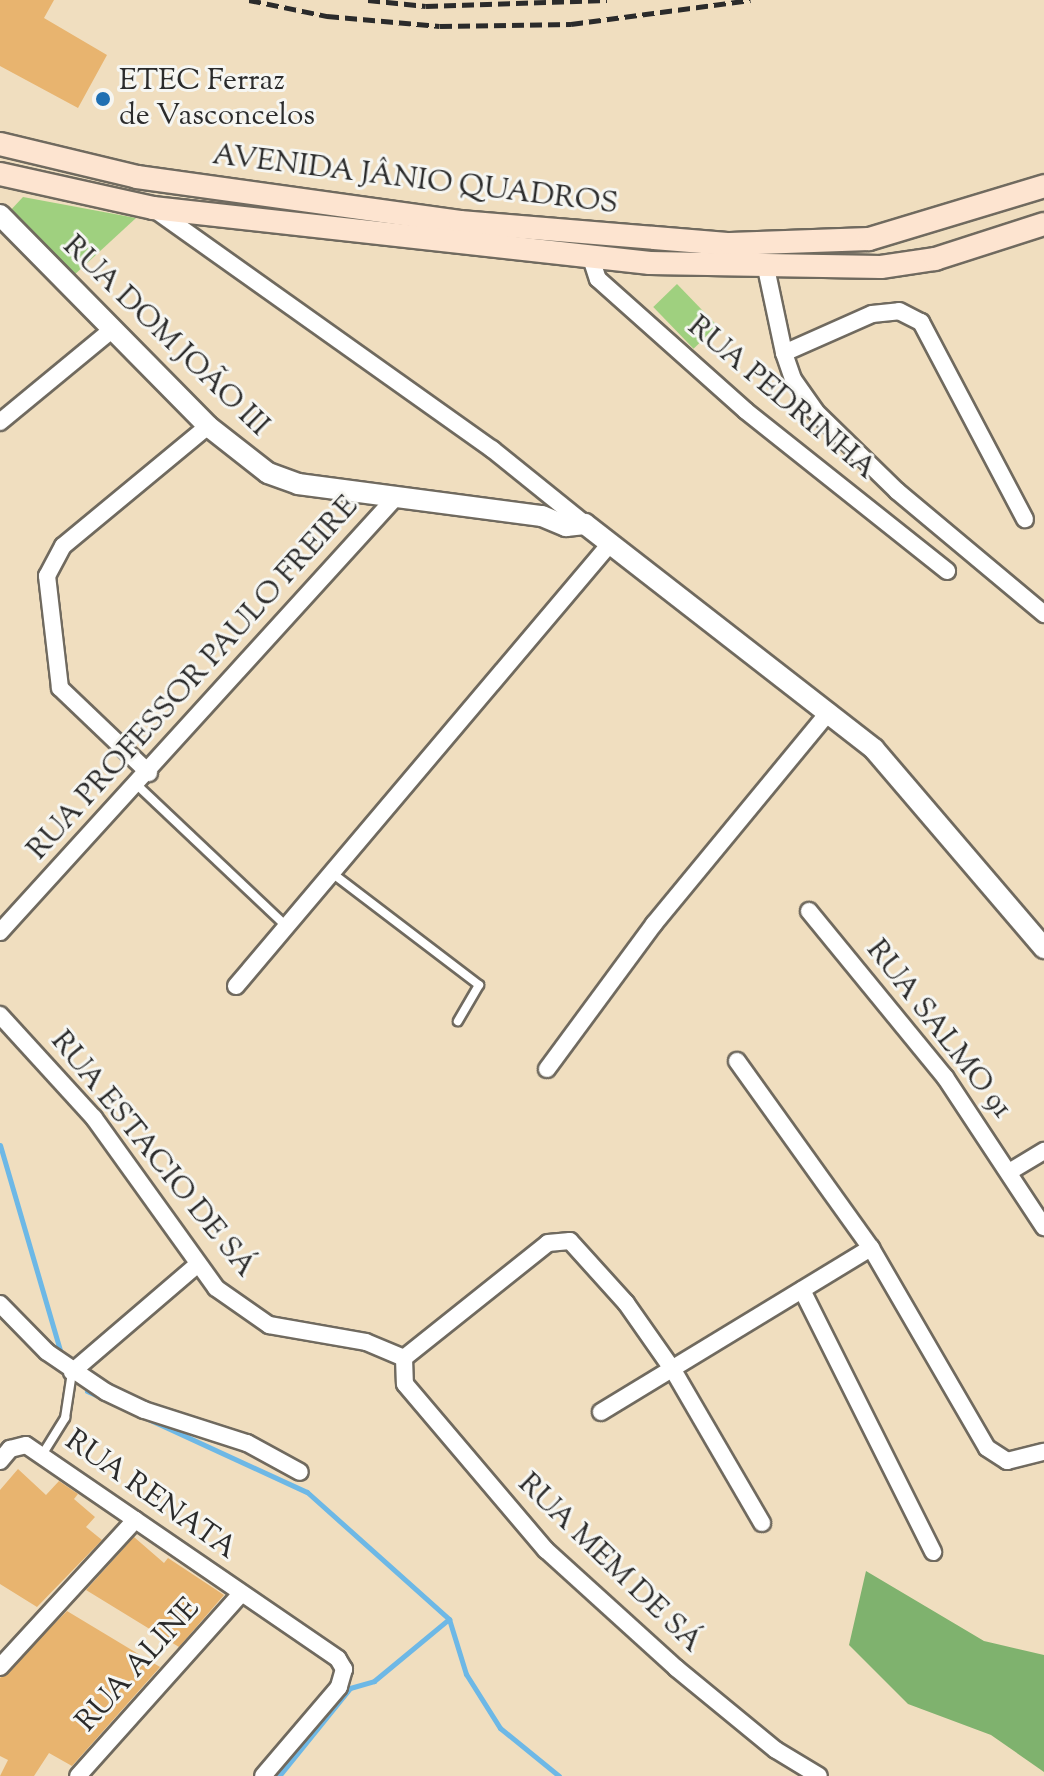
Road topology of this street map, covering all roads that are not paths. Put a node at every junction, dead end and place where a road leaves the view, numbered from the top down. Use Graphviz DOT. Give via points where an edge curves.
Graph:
graph roads {
  1 [pos="0,144"];
  2 [pos="0,174"];
  3 [pos="1044,186"];
  4 [pos="153,208"];
  5 [pos="1044,224"];
  6 [pos="4,227"];
  7 [pos="894,234"];
  8 [pos="730,255"];
  9 [pos="591,258"];
  10 [pos="902,264"];
  11 [pos="766,268"];
  12 [pos="113,329"];
  13 [pos="784,353"];
  14 [pos="0,422"];
  15 [pos="208,426"];
  16 [pos="395,498"];
  17 [pos="1025,519"];
  18 [pos="585,524"];
  19 [pos="609,545"];
  20 [pos="947,571"];
  21 [pos="1044,614"];
  22 [pos="829,712"];
  23 [pos="143,778"];
  24 [pos="332,872"];
  25 [pos="809,911"];
  26 [pos="286,927"];
  27 [pos="0,932"];
  28 [pos="1044,948"];
  29 [pos="236,986"];
  30 [pos="0,1015"];
  31 [pos="458,1021"];
  32 [pos="737,1061"];
  33 [pos="547,1069"];
  34 [pos="1044,1151"];
  35 [pos="1009,1172"];
  36 [pos="1044,1227"];
  37 [pos="871,1248"];
  38 [pos="198,1264"];
  39 [pos="802,1290"];
  40 [pos="0,1304"];
  41 [pos="404,1358"];
  42 [pos="673,1370"];
  43 [pos="72,1372"];
  44 [pos="601,1412"];
  45 [pos="1044,1452"];
  46 [pos="42,1455"];
  47 [pos="0,1461"];
  48 [pos="300,1472"];
  49 [pos="135,1520"];
  50 [pos="762,1523"];
  51 [pos="933,1552"];
  52 [pos="241,1594"];
  53 [pos="0,1667"];
  54 [pos="78,1776"];
  55 [pos="263,1776"];
  56 [pos="819,1776"];
  1 -- 8 [label="main road, AVENIDA JÂNIO QUADROS" via="137,177"];
  2 -- 4 [label="main road, AVENIDA JÂNIO QUADROS"];
  3 -- 7 [label="main road"];
  4 -- 9 [label="main road, AVENIDA JÂNIO QUADROS"];
  4 -- 18 [label="street" via="492,449"];
  5 -- 10 [label="main road"];
  6 -- 12 [label="street, RUA DOM JOÃO III"];
  7 -- 8 [label="main road"];
  7 -- 10 [label="main road"];
  8 -- 9 [label="main road, AVENIDA JÂNIO QUADROS"];
  8 -- 11 [label="main road"];
  9 -- 20 [label="street, RUA PEDRINHA" via="598,279 746,411"];
  10 -- 11 [label="main road"];
  11 -- 13 [label="street"];
  12 -- 14 [label="street"];
  12 -- 15 [label="street, RUA DOM JOÃO III"];
  13 -- 17 [label="street" via="886,310 921,322"];
  13 -- 21 [label="street" via="793,379 815,411 897,491"];
  15 -- 16 [label="street, RUA DOM JOÃO III" via="268,473 298,484"];
  15 -- 23 [label="street" via="63,546 47,576 60,688"];
  16 -- 18 [label="street, RUA DOM JOÃO III"];
  16 -- 23 [label="street, RUA PROFESSOR PAULO FREIRE"];
  18 -- 19 [label="street"];
  19 -- 22 [label="street"];
  19 -- 24 [label="street"];
  22 -- 28 [label="street" via="874,749 932,811"];
  22 -- 33 [label="street" via="654,924"];
  23 -- 26 [label="lane"];
  23 -- 27 [label="street, RUA PROFESSOR PAULO FREIRE"];
  24 -- 26 [label="street"];
  24 -- 31 [label="lane" via="479,985"];
  25 -- 35 [label="street, RUA SALMO 91" via="945,1077"];
  26 -- 29 [label="street"];
  30 -- 38 [label="street, RUA ESTACIO DE SÁ" via="94,1118"];
  32 -- 37 [label="street"];
  34 -- 35 [label="street"];
  35 -- 36 [label="street, RUA SALMO 91"];
  37 -- 39 [label="street"];
  37 -- 45 [label="street" via="987,1448 1007,1461"];
  38 -- 41 [label="street, RUA ESTACIO DE SÁ" via="216,1288 269,1325 366,1342"];
  38 -- 43 [label="street"];
  39 -- 42 [label="street"];
  39 -- 51 [label="street"];
  40 -- 43 [label="street"];
  41 -- 42 [label="street" via="548,1243 570,1241 626,1303"];
  41 -- 56 [label="street, RUA MEM DE SÁ" via="405,1384 499,1501 546,1550 676,1668 776,1750"];
  42 -- 44 [label="street"];
  42 -- 50 [label="street"];
  43 -- 46 [label="lane" via="65,1418"];
  43 -- 48 [label="street" via="144,1410 247,1443"];
  46 -- 47 [label="street, RUA RENATA" via="26,1445 10,1449"];
  46 -- 49 [label="street, RUA RENATA"];
  49 -- 52 [label="street, RUA RENATA"];
  49 -- 53 [label="street"];
  52 -- 54 [label="street, RUA ALINE"];
  52 -- 55 [label="street, RUA RENATA" via="271,1608 344,1669 339,1687"];
}
